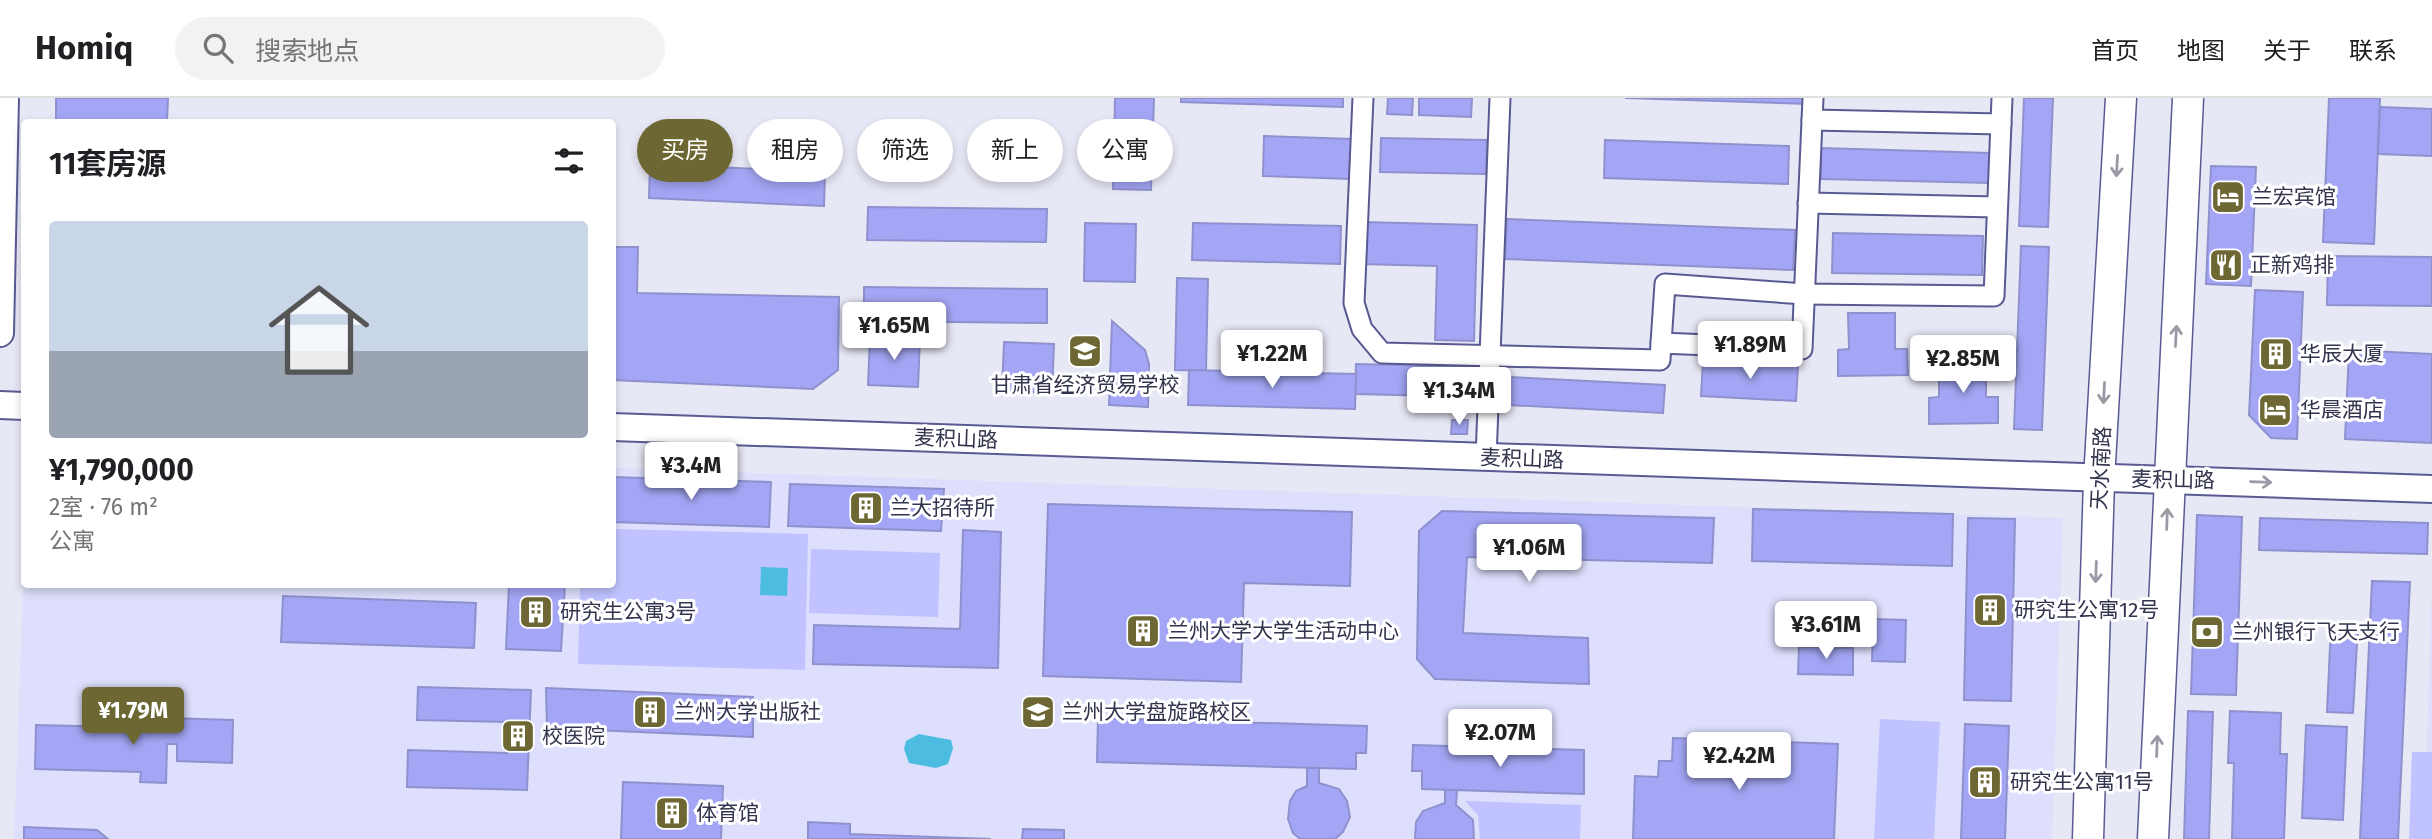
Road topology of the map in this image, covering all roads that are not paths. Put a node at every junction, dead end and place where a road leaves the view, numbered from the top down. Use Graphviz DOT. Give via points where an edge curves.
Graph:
graph roads {
  1 [pos="5,98"];
  2 [pos="1363,98"];
  3 [pos="1500,98"];
  4 [pos="1812,98"];
  5 [pos="2002,98"];
  6 [pos="2121,98"];
  7 [pos="2188,98"];
  8 [pos="1812,120"];
  9 [pos="2001,124"];
  10 [pos="1808,203"];
  11 [pos="1997,207"];
  12 [pos="1804,294"];
  13 [pos="0,333"];
  14 [pos="1661,342"];
  15 [pos="1490,357"];
  16 [pos="0,405"];
  17 [pos="21,406"];
  18 [pos="616,427"];
  19 [pos="1486,458"];
  20 [pos="2169,478"];
  21 [pos="2099,480"];
  22 [pos="2432,489"];
  23 [pos="2088,839"];
  24 [pos="2153,839"];
  1 -- 13 [label="street"];
  2 -- 15 [label="street" via="1354,303 1362,329 1382,353"];
  3 -- 15 [label="street"];
  4 -- 8 [label="street"];
  5 -- 9 [label="street"];
  6 -- 21 [label="main road, 天水南路, one-way"];
  20 -- 7 [label="main road, one-way"];
  8 -- 9 [label="street"];
  8 -- 10 [label="street"];
  9 -- 11 [label="street"];
  10 -- 11 [label="street"];
  10 -- 12 [label="street"];
  11 -- 12 [label="street" via="1994,296"];
  12 -- 14 [label="street" via="1802,349"];
  12 -- 14 [label="street" via="1665,284"];
  14 -- 15 [label="street" via="1660,360"];
  15 -- 19 [label="street"];
  16 -- 17 [label="street"];
  18 -- 19 [label="street, 麦积山路"];
  19 -- 21 [label="street, 麦积山路"];
  20 -- 21 [label="street, 麦积山路"];
  20 -- 22 [label="street, 麦积山路, one-way"];
  24 -- 20 [label="main road, one-way"];
  21 -- 23 [label="main road, 天水南路, one-way"];
}
